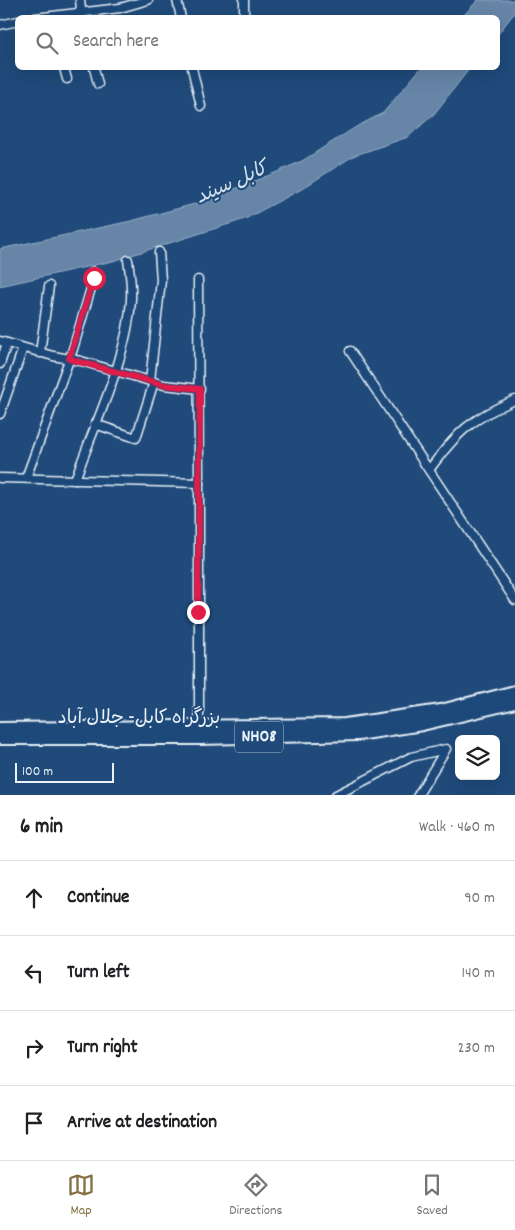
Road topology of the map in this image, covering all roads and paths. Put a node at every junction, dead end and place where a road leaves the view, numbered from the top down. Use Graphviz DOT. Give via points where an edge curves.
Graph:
graph roads {
  1 [pos="80,0"];
  2 [pos="148,0"];
  3 [pos="177,0"];
  4 [pos="244,0"];
  5 [pos="82,15"];
  6 [pos="87,15"];
  7 [pos="180,15"];
  8 [pos="244,15"];
  9 [pos="15,22"];
  10 [pos="0,24"];
  11 [pos="65,70"];
  12 [pos="94,70"];
  13 [pos="192,70"];
  14 [pos="67,79"];
  15 [pos="98,84"];
  16 [pos="201,106"];
  17 [pos="159,252"];
  18 [pos="128,260"];
  19 [pos="93,272"];
  20 [pos="198,280"];
  21 [pos="49,286"];
  22 [pos="4,342"];
  23 [pos="23,348"];
  24 [pos="350,351"];
  25 [pos="40,353"];
  26 [pos="69,359"];
  27 [pos="0,364"];
  28 [pos="115,372"];
  29 [pos="152,382"];
  30 [pos="200,389"];
  31 [pos="515,400"];
  32 [pos="0,414"];
  33 [pos="95,424"];
  34 [pos="429,470"];
  35 [pos="0,478"];
  36 [pos="26,478"];
  37 [pos="75,480"];
  38 [pos="199,483"];
  39 [pos="515,600"];
  40 [pos="515,692"];
  41 [pos="515,702"];
  42 [pos="199,727"];
  43 [pos="0,729"];
  44 [pos="0,738"];
  45 [pos="336,795"];
  46 [pos="419,795"];
  1 -- 5 [label="street"];
  2 -- 6 [label="street"];
  3 -- 7 [label="street"];
  4 -- 8 [label="street"];
  9 -- 10 [label="street"];
  11 -- 14 [label="street"];
  12 -- 15 [label="street"];
  13 -- 16 [label="street"];
  17 -- 29 [label="street" via="161,280"];
  18 -- 28 [label="street" via="129,318"];
  19 -- 26 [label="street" via="94,278"];
  20 -- 30 [label="street"];
  21 -- 25 [label="street"];
  22 -- 23 [label="street"];
  22 -- 27 [label="street"];
  23 -- 25 [label="street"];
  23 -- 32 [label="street"];
  24 -- 34 [label="street"];
  25 -- 26 [label="street"];
  26 -- 28 [label="street"];
  26 -- 36 [label="street"];
  28 -- 29 [label="street"];
  28 -- 33 [label="street"];
  29 -- 30 [label="street"];
  29 -- 33 [label="street" via="136,438"];
  30 -- 38 [label="street"];
  31 -- 34 [label="street" via="465,426"];
  33 -- 37 [label="street"];
  34 -- 39 [label="street"];
  35 -- 36 [label="street"];
  36 -- 37 [label="street"];
  37 -- 38 [label="street"];
  38 -- 42 [label="street"];
  40 -- 42 [label="highway, بزرگراه کابل- جلال آباد / NH08" via="441,711 345,725"];
  41 -- 44 [label="highway, بزرگراه کابل- جلال آباد / NH08" via="422,724 358,734"];
  42 -- 43 [label="highway, بزرگراه کابل- جلال آباد / NH08"];
  45 -- 46 [label="street" via="410,757 446,750"];
}
